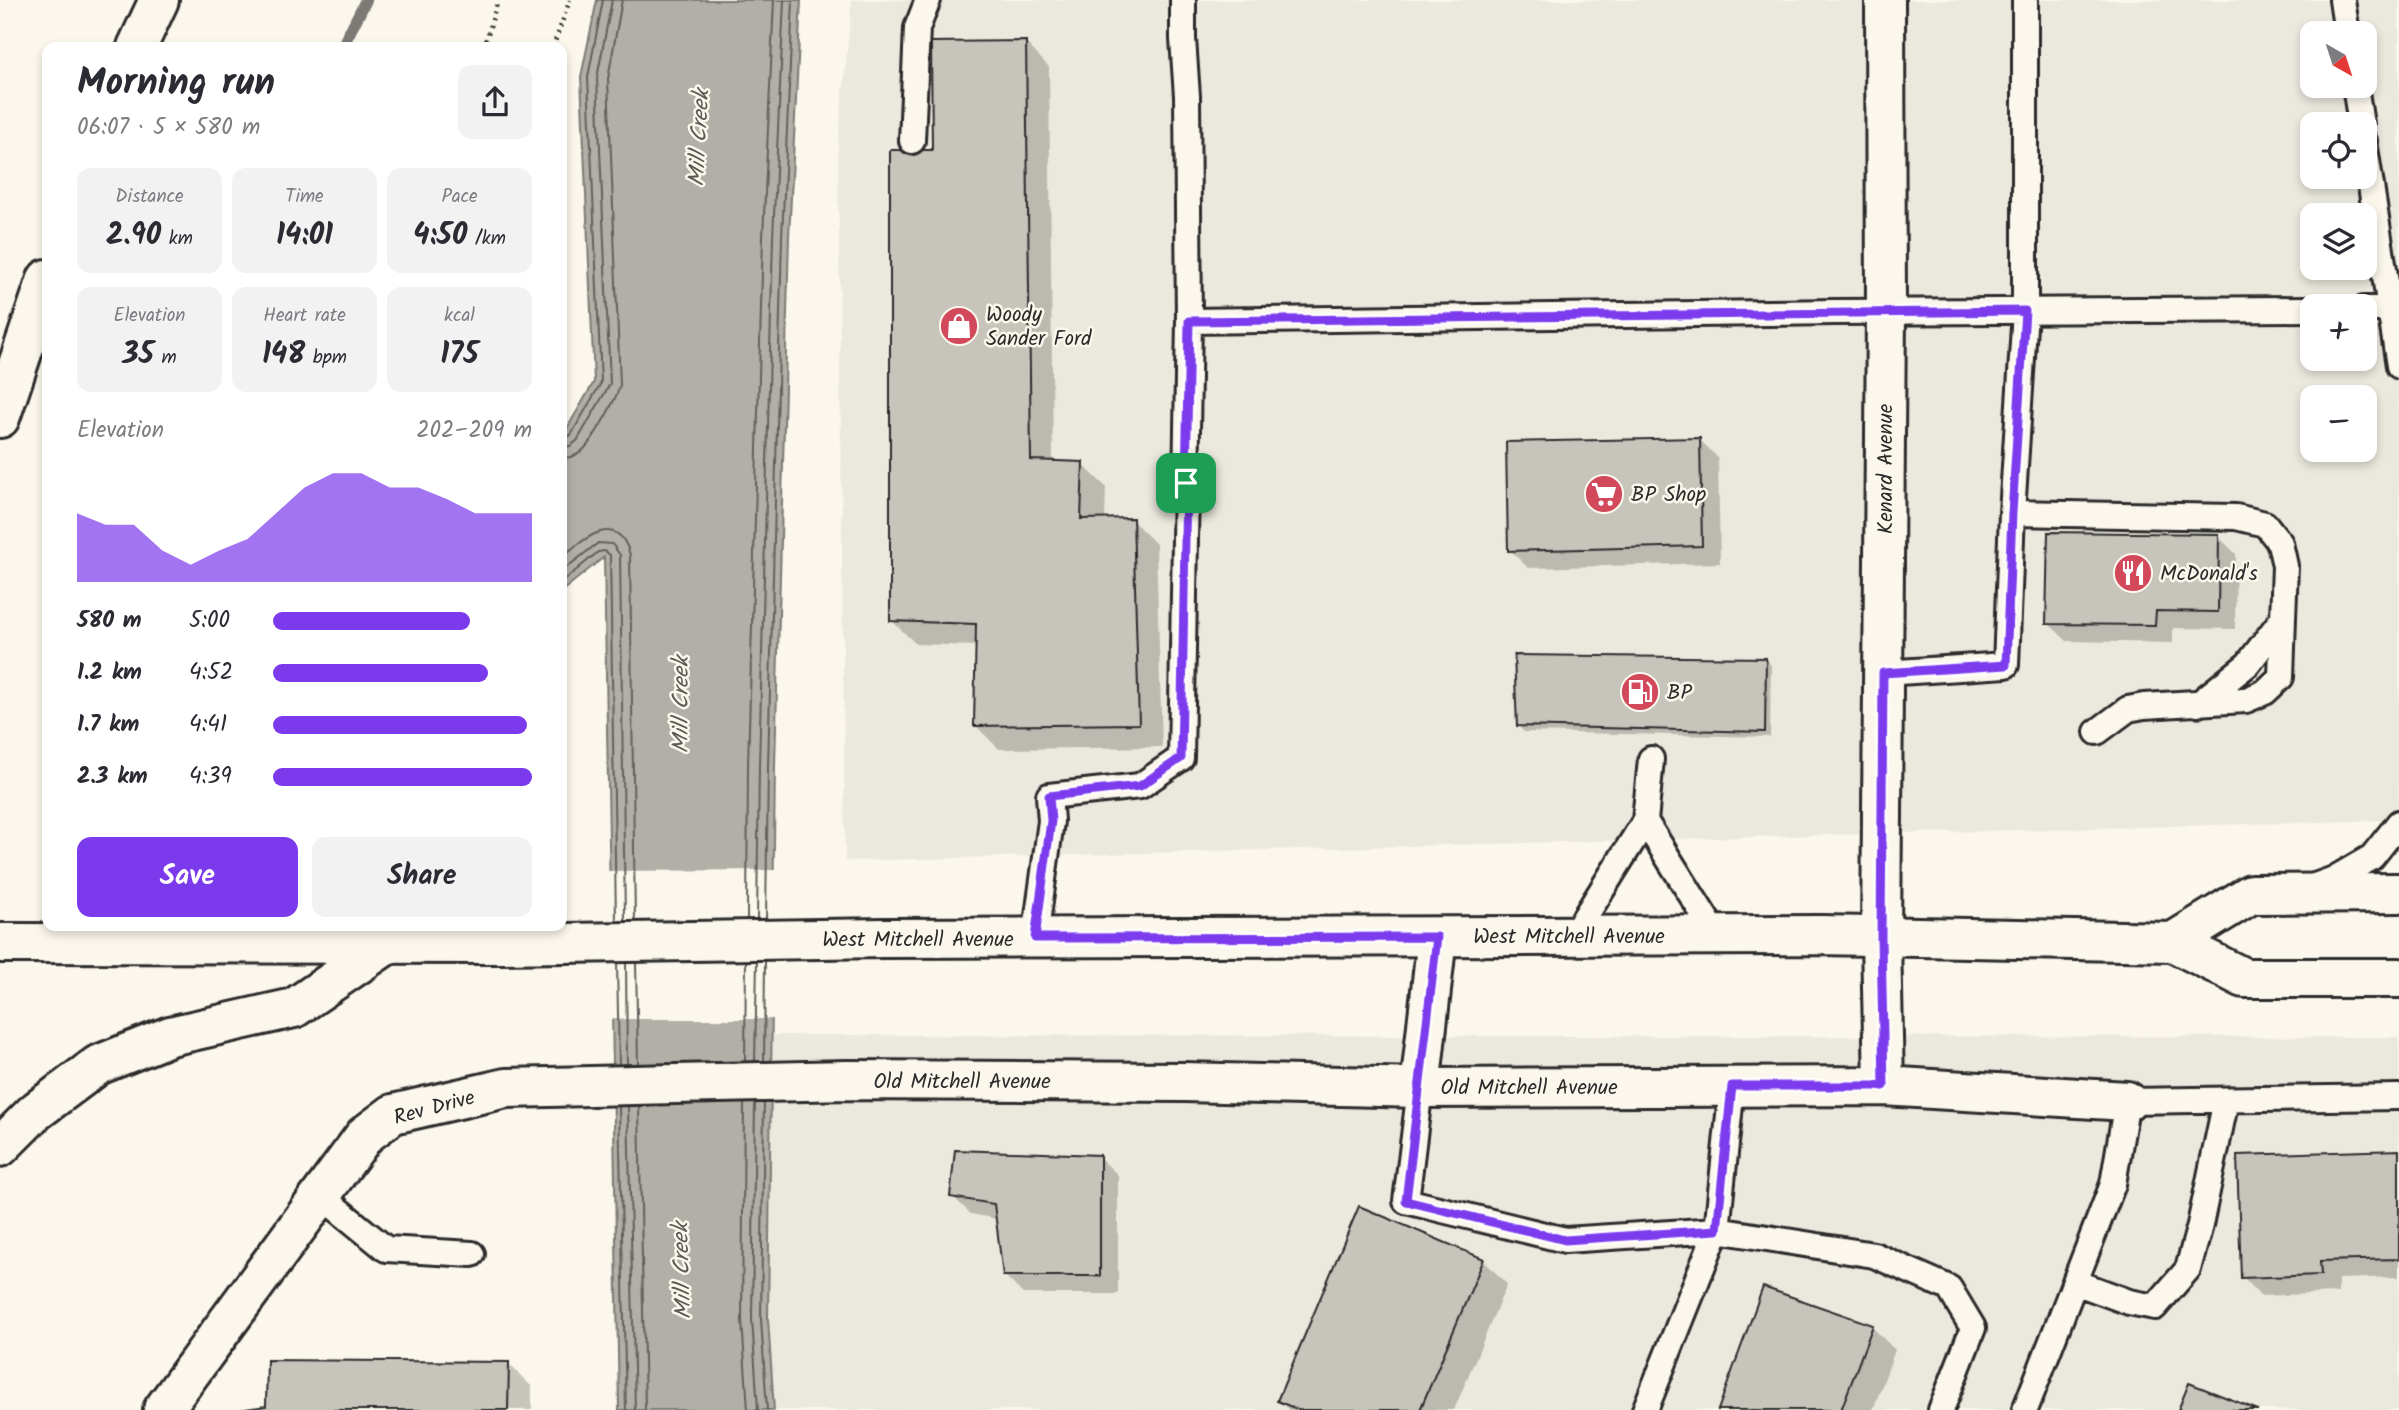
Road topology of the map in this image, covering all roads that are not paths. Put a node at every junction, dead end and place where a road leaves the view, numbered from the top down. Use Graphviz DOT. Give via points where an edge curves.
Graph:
graph roads {
  1 [pos="159,0"];
  2 [pos="928,0"];
  3 [pos="1183,0"];
  4 [pos="1885,0"];
  5 [pos="2025,0"];
  6 [pos="2342,0"];
  7 [pos="2345,21"];
  8 [pos="139,42"];
  9 [pos="912,141"];
  10 [pos="2373,189"];
  11 [pos="42,294"];
  12 [pos="2300,309"];
  13 [pos="2377,309"];
  14 [pos="2395,309"];
  15 [pos="2025,311"];
  16 [pos="1886,312"];
  17 [pos="1189,321"];
  18 [pos="2399,366"];
  19 [pos="0,418"];
  20 [pos="2012,513"];
  21 [pos="2283,618"];
  22 [pos="1883,673"];
  23 [pos="2199,704"];
  24 [pos="2097,732"];
  25 [pos="1651,759"];
  26 [pos="1645,821"];
  27 [pos="2399,823"];
  28 [pos="2293,894"];
  29 [pos="2399,894"];
  30 [pos="1573,936"];
  31 [pos="1717,936"];
  32 [pos="1437,937"];
  33 [pos="1035,938"];
  34 [pos="1881,938"];
  35 [pos="2173,942"];
  36 [pos="0,943"];
  37 [pos="389,943"];
  38 [pos="2399,978"];
  39 [pos="848,1080"];
  40 [pos="1732,1086"];
  41 [pos="1884,1086"];
  42 [pos="1420,1088"];
  43 [pos="2399,1097"];
  44 [pos="2226,1100"];
  45 [pos="2127,1101"];
  46 [pos="0,1147"];
  47 [pos="320,1195"];
  48 [pos="1717,1230"];
  49 [pos="472,1254"];
  50 [pos="2075,1282"];
  51 [pos="163,1410"];
  52 [pos="1645,1410"];
  53 [pos="1941,1410"];
  54 [pos="2025,1410"];
  1 -- 8 [label="main road"];
  2 -- 9 [label="lane" via="917,27"];
  3 -- 17 [label="lane"];
  4 -- 16 [label="main road, Kenard Avenue"];
  5 -- 15 [label="lane"];
  6 -- 7 [label="lane"];
  10 -- 14 [label="lane"];
  11 -- 19 [label="main road"];
  12 -- 15 [label="lane"];
  13 -- 14 [label="lane"];
  14 -- 18 [label="lane"];
  15 -- 16 [label="lane"];
  15 -- 20 [label="lane"];
  16 -- 17 [label="lane"];
  16 -- 22 [label="main road, Kenard Avenue"];
  17 -- 33 [label="lane" via="1181,758 1140,786 1049,796 1051,821"];
  20 -- 21 [label="lane" via="2236,517 2265,524 2280,543 2285,566"];
  20 -- 22 [label="lane" via="2006,665"];
  21 -- 23 [label="lane" via="2248,664"];
  21 -- 23 [label="lane" via="2281,677 2265,692 2246,700"];
  22 -- 34 [label="main road, Kenard Avenue"];
  23 -- 24 [label="lane" via="2128,709"];
  25 -- 26 [label="lane"];
  26 -- 30 [label="lane"];
  26 -- 31 [label="lane"];
  27 -- 28 [label="lane" via="2372,857 2334,879"];
  28 -- 29 [label="main road"];
  28 -- 35 [label="main road" via="2251,894"];
  30 -- 31 [label="main road, West Mitchell Avenue"];
  30 -- 32 [label="main road, West Mitchell Avenue"];
  31 -- 34 [label="main road, West Mitchell Avenue"];
  32 -- 33 [label="main road, West Mitchell Avenue"];
  32 -- 42 [label="main road"];
  33 -- 37 [label="main road, West Mitchell Avenue"];
  34 -- 35 [label="main road, West Mitchell Avenue"];
  34 -- 41 [label="main road"];
  35 -- 38 [label="main road, West Mitchell Avenue" via="2244,978"];
  36 -- 37 [label="main road, West Mitchell Avenue"];
  37 -- 46 [label="main road" via="294,1007 170,1036 99,1065 35,1112"];
  39 -- 42 [label="main road, Old Mitchell Avenue"];
  39 -- 47 [label="main road, Rev Drive" via="506,1088 393,1114 365,1135"];
  40 -- 41 [label="main road, Old Mitchell Avenue"];
  40 -- 42 [label="main road, Old Mitchell Avenue"];
  40 -- 48 [label="lane"];
  41 -- 45 [label="main road, Old Mitchell Avenue"];
  42 -- 48 [label="lane" via="1406,1201 1565,1240"];
  43 -- 44 [label="lane"];
  44 -- 45 [label="lane"];
  44 -- 50 [label="lane" via="2188,1269 2155,1307"];
  45 -- 50 [label="lane" via="2113,1184"];
  47 -- 49 [label="lane" via="386,1249"];
  47 -- 51 [label="main road, Rev Drive"];
  48 -- 52 [label="lane"];
  48 -- 53 [label="lane" via="1874,1255 1949,1288 1973,1328"];
  50 -- 54 [label="lane"];
}
